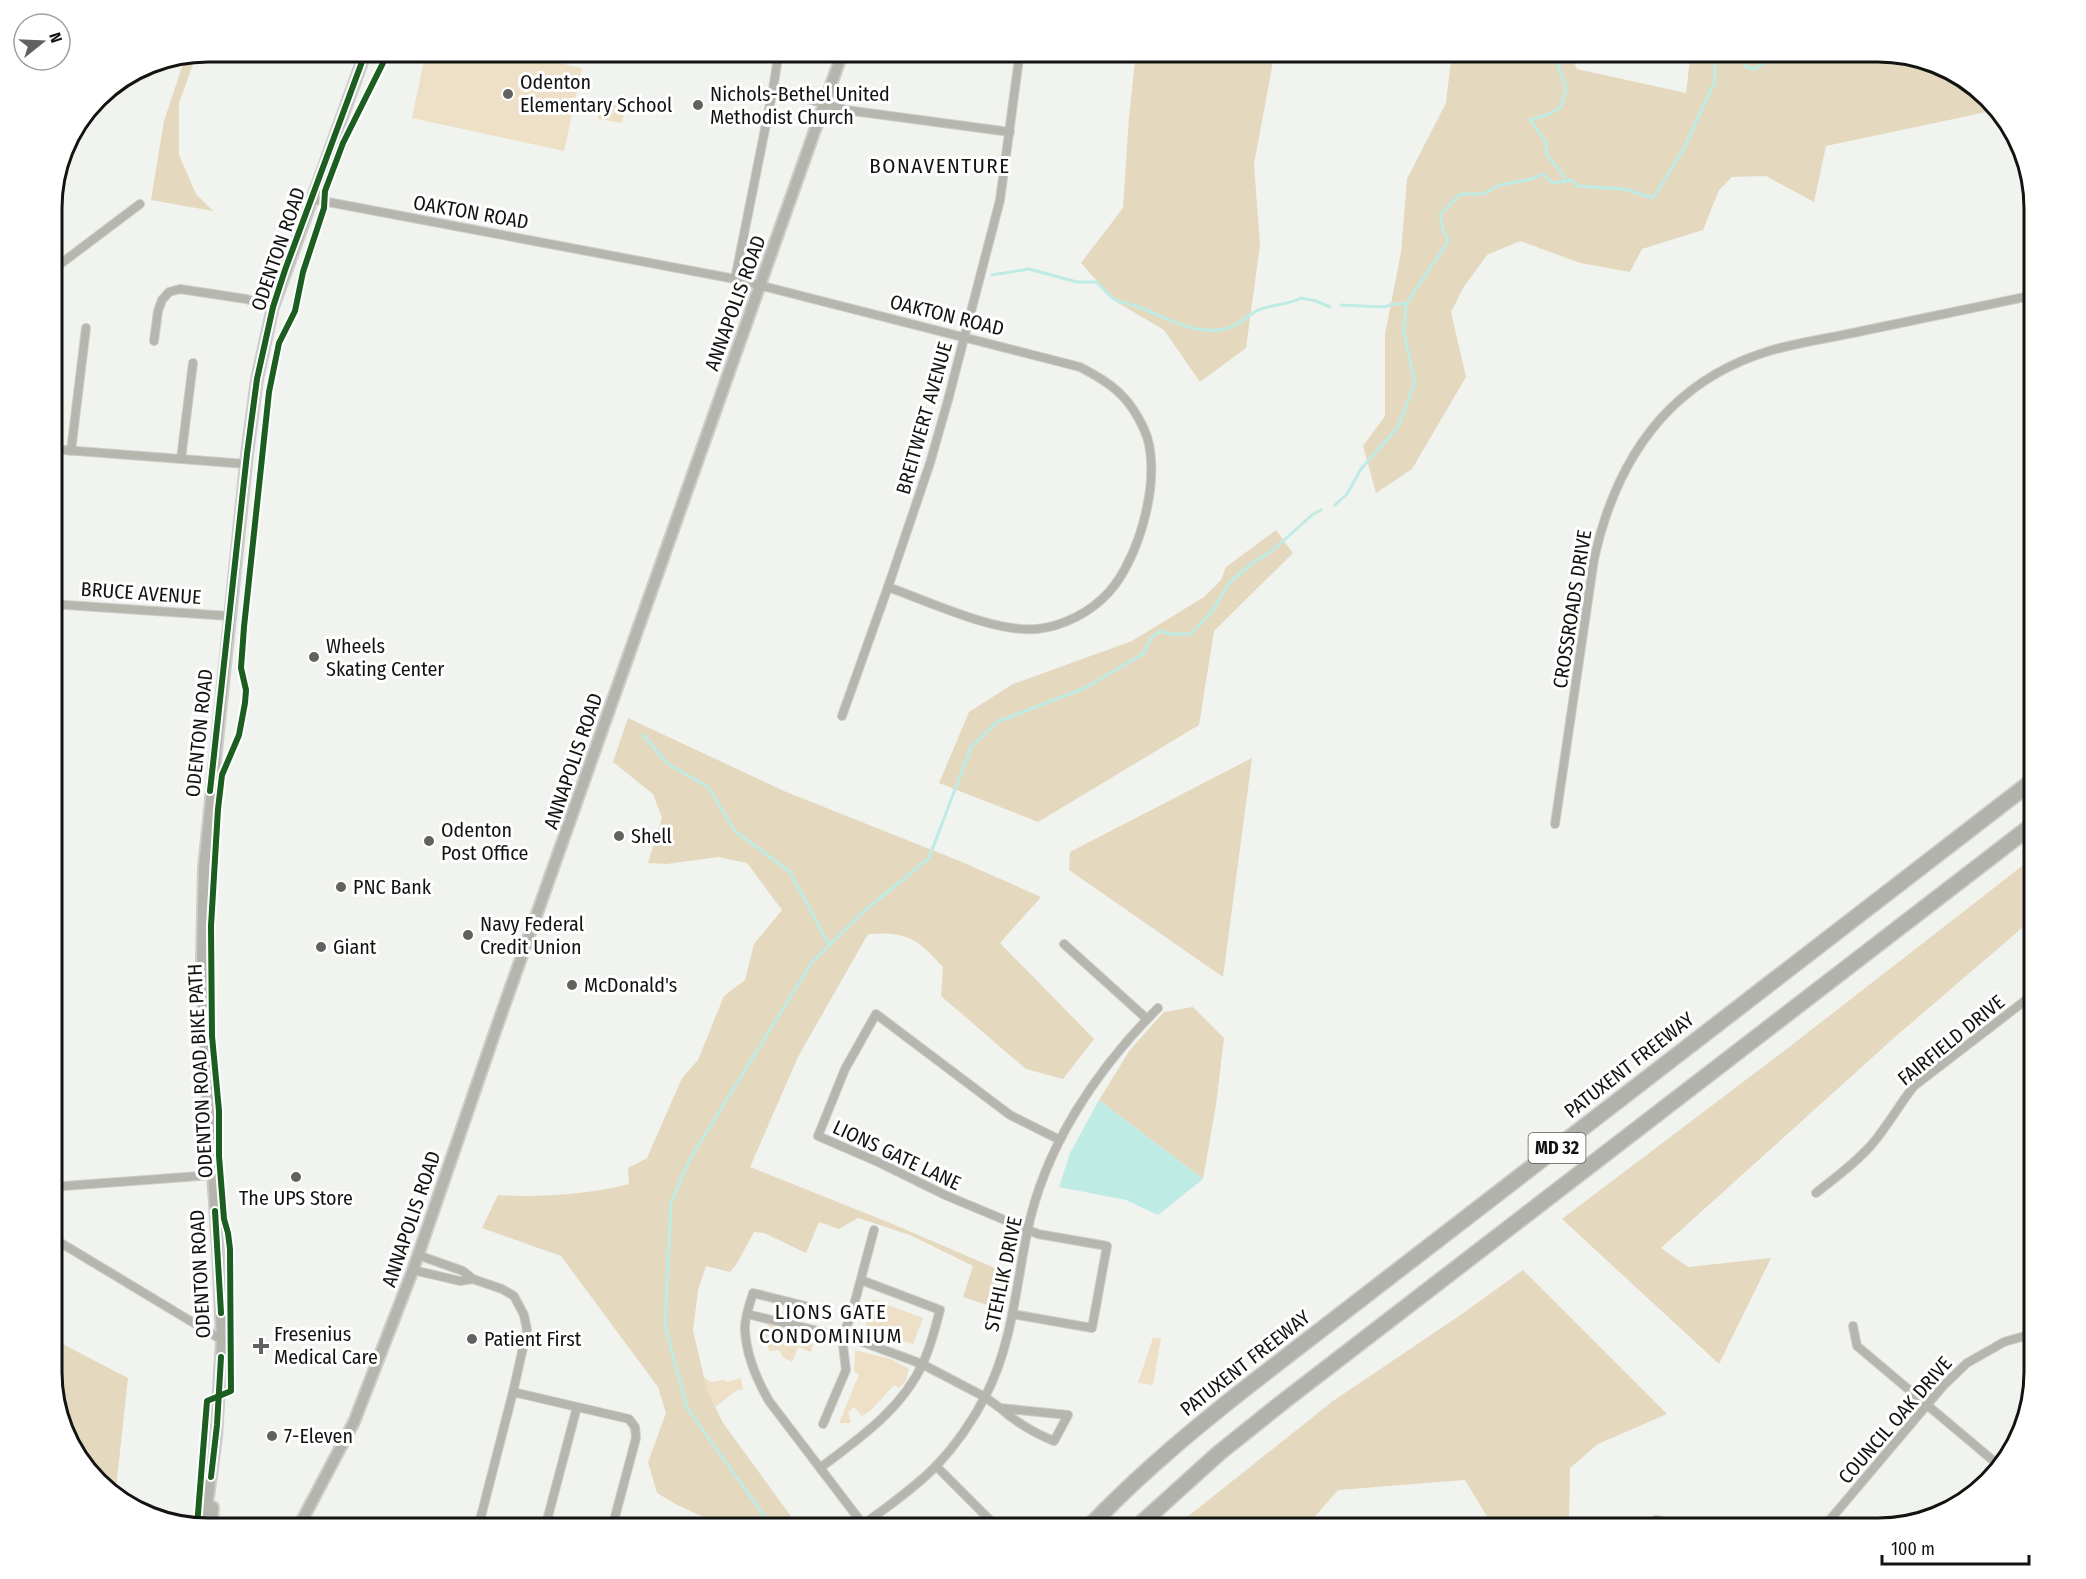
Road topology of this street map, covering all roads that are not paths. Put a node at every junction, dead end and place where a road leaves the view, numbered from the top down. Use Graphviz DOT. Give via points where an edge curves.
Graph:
graph roads {
  1 [pos="362,62"];
  2 [pos="777,62"];
  3 [pos="839,62"];
  4 [pos="1019,62"];
  5 [pos="773,89"];
  6 [pos="824,104"];
  7 [pos="1010,132"];
  8 [pos="312,199"];
  9 [pos="140,204"];
  10 [pos="62,263"];
  11 [pos="735,279"];
  12 [pos="760,285"];
  13 [pos="2024,297"];
  14 [pos="273,307"];
  15 [pos="87,328"];
  16 [pos="965,337"];
  17 [pos="154,341"];
  18 [pos="193,363"];
  19 [pos="62,450"];
  20 [pos="71,451"];
  21 [pos="181,459"];
  22 [pos="246,464"];
  23 [pos="888,588"];
  24 [pos="62,605"];
  25 [pos="229,616"];
  26 [pos="842,716"];
  27 [pos="2024,787"];
  28 [pos="1555,824"];
  29 [pos="2024,831"];
  30 [pos="1065,944"];
  31 [pos="2024,1001"];
  32 [pos="1158,1008"];
  33 [pos="1147,1019"];
  34 [pos="1060,1140"];
  35 [pos="213,1175"];
  36 [pos="62,1185"];
  37 [pos="1816,1193"];
  38 [pos="874,1230"];
  39 [pos="1028,1230"];
  40 [pos="62,1245"];
  41 [pos="418,1255"];
  42 [pos="413,1270"];
  43 [pos="473,1279"];
  44 [pos="861,1280"];
  45 [pos="817,1309"];
  46 [pos="747,1314"];
  47 [pos="1012,1314"];
  48 [pos="1853,1326"];
  49 [pos="2024,1336"];
  50 [pos="842,1337"];
  51 [pos="222,1340"];
  52 [pos="922,1364"];
  53 [pos="513,1392"];
  54 [pos="985,1397"];
  55 [pos="1927,1405"];
  56 [pos="577,1407"];
  57 [pos="1000,1408"];
  58 [pos="824,1424"];
  59 [pos="216,1437"];
  60 [pos="1994,1461"];
  61 [pos="936,1466"];
  62 [pos="820,1468"];
  63 [pos="307,1509"];
  64 [pos="205,1518"];
  65 [pos="212,1518"];
  66 [pos="299,1518"];
  67 [pos="303,1518"];
  68 [pos="481,1518"];
  69 [pos="548,1518"];
  70 [pos="615,1518"];
  71 [pos="856,1518"];
  72 [pos="874,1518"];
  73 [pos="988,1518"];
  74 [pos="1098,1518"];
  75 [pos="1147,1518"];
  76 [pos="1831,1518"];
  1 -- 8 [label="main road, ODENTON ROAD"];
  2 -- 5 [label="street"];
  3 -- 6 [label="main road, ANNAPOLIS ROAD"];
  4 -- 7 [label="street, BREITWERT AVENUE"];
  5 -- 6 [label="street"];
  5 -- 11 [label="street"];
  6 -- 7 [label="street"];
  6 -- 12 [label="main road, ANNAPOLIS ROAD"];
  7 -- 16 [label="street, BREITWERT AVENUE" via="1000,200"];
  8 -- 11 [label="street, OAKTON ROAD"];
  8 -- 14 [label="main road, ODENTON ROAD"];
  9 -- 10 [label="street"];
  11 -- 12 [label="street, OAKTON ROAD"];
  12 -- 16 [label="street, OAKTON ROAD"];
  12 -- 41 [label="main road, ANNAPOLIS ROAD"];
  13 -- 28 [label="street, CROSSROADS DRIVE" via="1768,351 1712,377 1671,408 1645,435 1627,464 1601,527"];
  14 -- 17 [label="street" via="180,289 169,292 158,311"];
  14 -- 22 [label="main road, ODENTON ROAD" via="257,379"];
  15 -- 20 [label="street"];
  16 -- 23 [label="street, BREITWERT AVENUE" via="930,463"];
  16 -- 23 [label="street, OAKTON ROAD" via="1080,367 1108,381 1128,401 1145,430 1151,455 1152,484 1136,544 1122,576 1096,605 1061,623 1038,629 994,625"];
  18 -- 21 [label="street"];
  19 -- 20 [label="street"];
  20 -- 21 [label="street"];
  21 -- 22 [label="street"];
  22 -- 25 [label="main road, ODENTON ROAD"];
  23 -- 26 [label="street, BREITWERT AVENUE"];
  24 -- 25 [label="street, BRUCE AVENUE"];
  25 -- 35 [label="main road, ODENTON ROAD" via="204,867 202,989"];
  27 -- 74 [label="highway, PATUXENT FREEWAY / MD 32" via="1264,1372 1151,1467"];
  29 -- 75 [label="highway, MD 32" via="1293,1394"];
  30 -- 33 [label="street"];
  31 -- 37 [label="street, FAIRFIELD DRIVE" via="1914,1086 1868,1148"];
  32 -- 33 [label="street, STEHLIK DRIVE"];
  33 -- 34 [label="street, STEHLIK DRIVE" via="1088,1091"];
  34 -- 39 [label="street, STEHLIK DRIVE"];
  34 -- 39 [label="street, LIONS GATE LANE" via="1010,1115 876,1014 844,1071 818,1136"];
  35 -- 36 [label="street"];
  35 -- 51 [label="main road, ODENTON ROAD"];
  38 -- 44 [label="street"];
  39 -- 47 [label="street, STEHLIK DRIVE"];
  39 -- 47 [label="street" via="1107,1246 1092,1328"];
  40 -- 51 [label="street"];
  41 -- 42 [label="main road, ANNAPOLIS ROAD"];
  41 -- 43 [label="street" via="463,1271"];
  42 -- 43 [label="street" via="460,1281"];
  42 -- 63 [label="main road, ANNAPOLIS ROAD" via="354,1422"];
  43 -- 53 [label="street" via="514,1296 524,1315 527,1330"];
  44 -- 50 [label="street"];
  44 -- 52 [label="street" via="940,1310"];
  45 -- 46 [label="street" via="753,1293"];
  46 -- 50 [label="street"];
  46 -- 62 [label="street" via="744,1329 758,1382"];
  47 -- 54 [label="street, STEHLIK DRIVE" via="1004,1353"];
  48 -- 55 [label="street" via="1857,1346"];
  49 -- 55 [label="street, COUNCIL OAK DRIVE" via="2004,1342 1967,1364"];
  50 -- 52 [label="street"];
  50 -- 58 [label="street" via="846,1370"];
  51 -- 59 [label="main road, ODENTON ROAD"];
  52 -- 54 [label="street"];
  52 -- 62 [label="street" via="902,1398 887,1414"];
  53 -- 56 [label="street"];
  53 -- 68 [label="street"];
  54 -- 57 [label="street"];
  54 -- 61 [label="street, STEHLIK DRIVE"];
  55 -- 60 [label="street"];
  55 -- 76 [label="street, COUNCIL OAK DRIVE"];
  56 -- 69 [label="street"];
  56 -- 70 [label="street" via="628,1419 635,1427 636,1438"];
  57 -- 57 [label="street" via="1012,1408 1068,1415 1054,1441"];
  59 -- 64 [label="main road, ODENTON ROAD"];
  59 -- 65 [label="main road, ODENTON ROAD"];
  61 -- 72 [label="street, STEHLIK DRIVE"];
  61 -- 73 [label="street"];
  62 -- 71 [label="street"];
  63 -- 66 [label="main road, ANNAPOLIS ROAD"];
  63 -- 67 [label="main road, ANNAPOLIS ROAD"];
}
